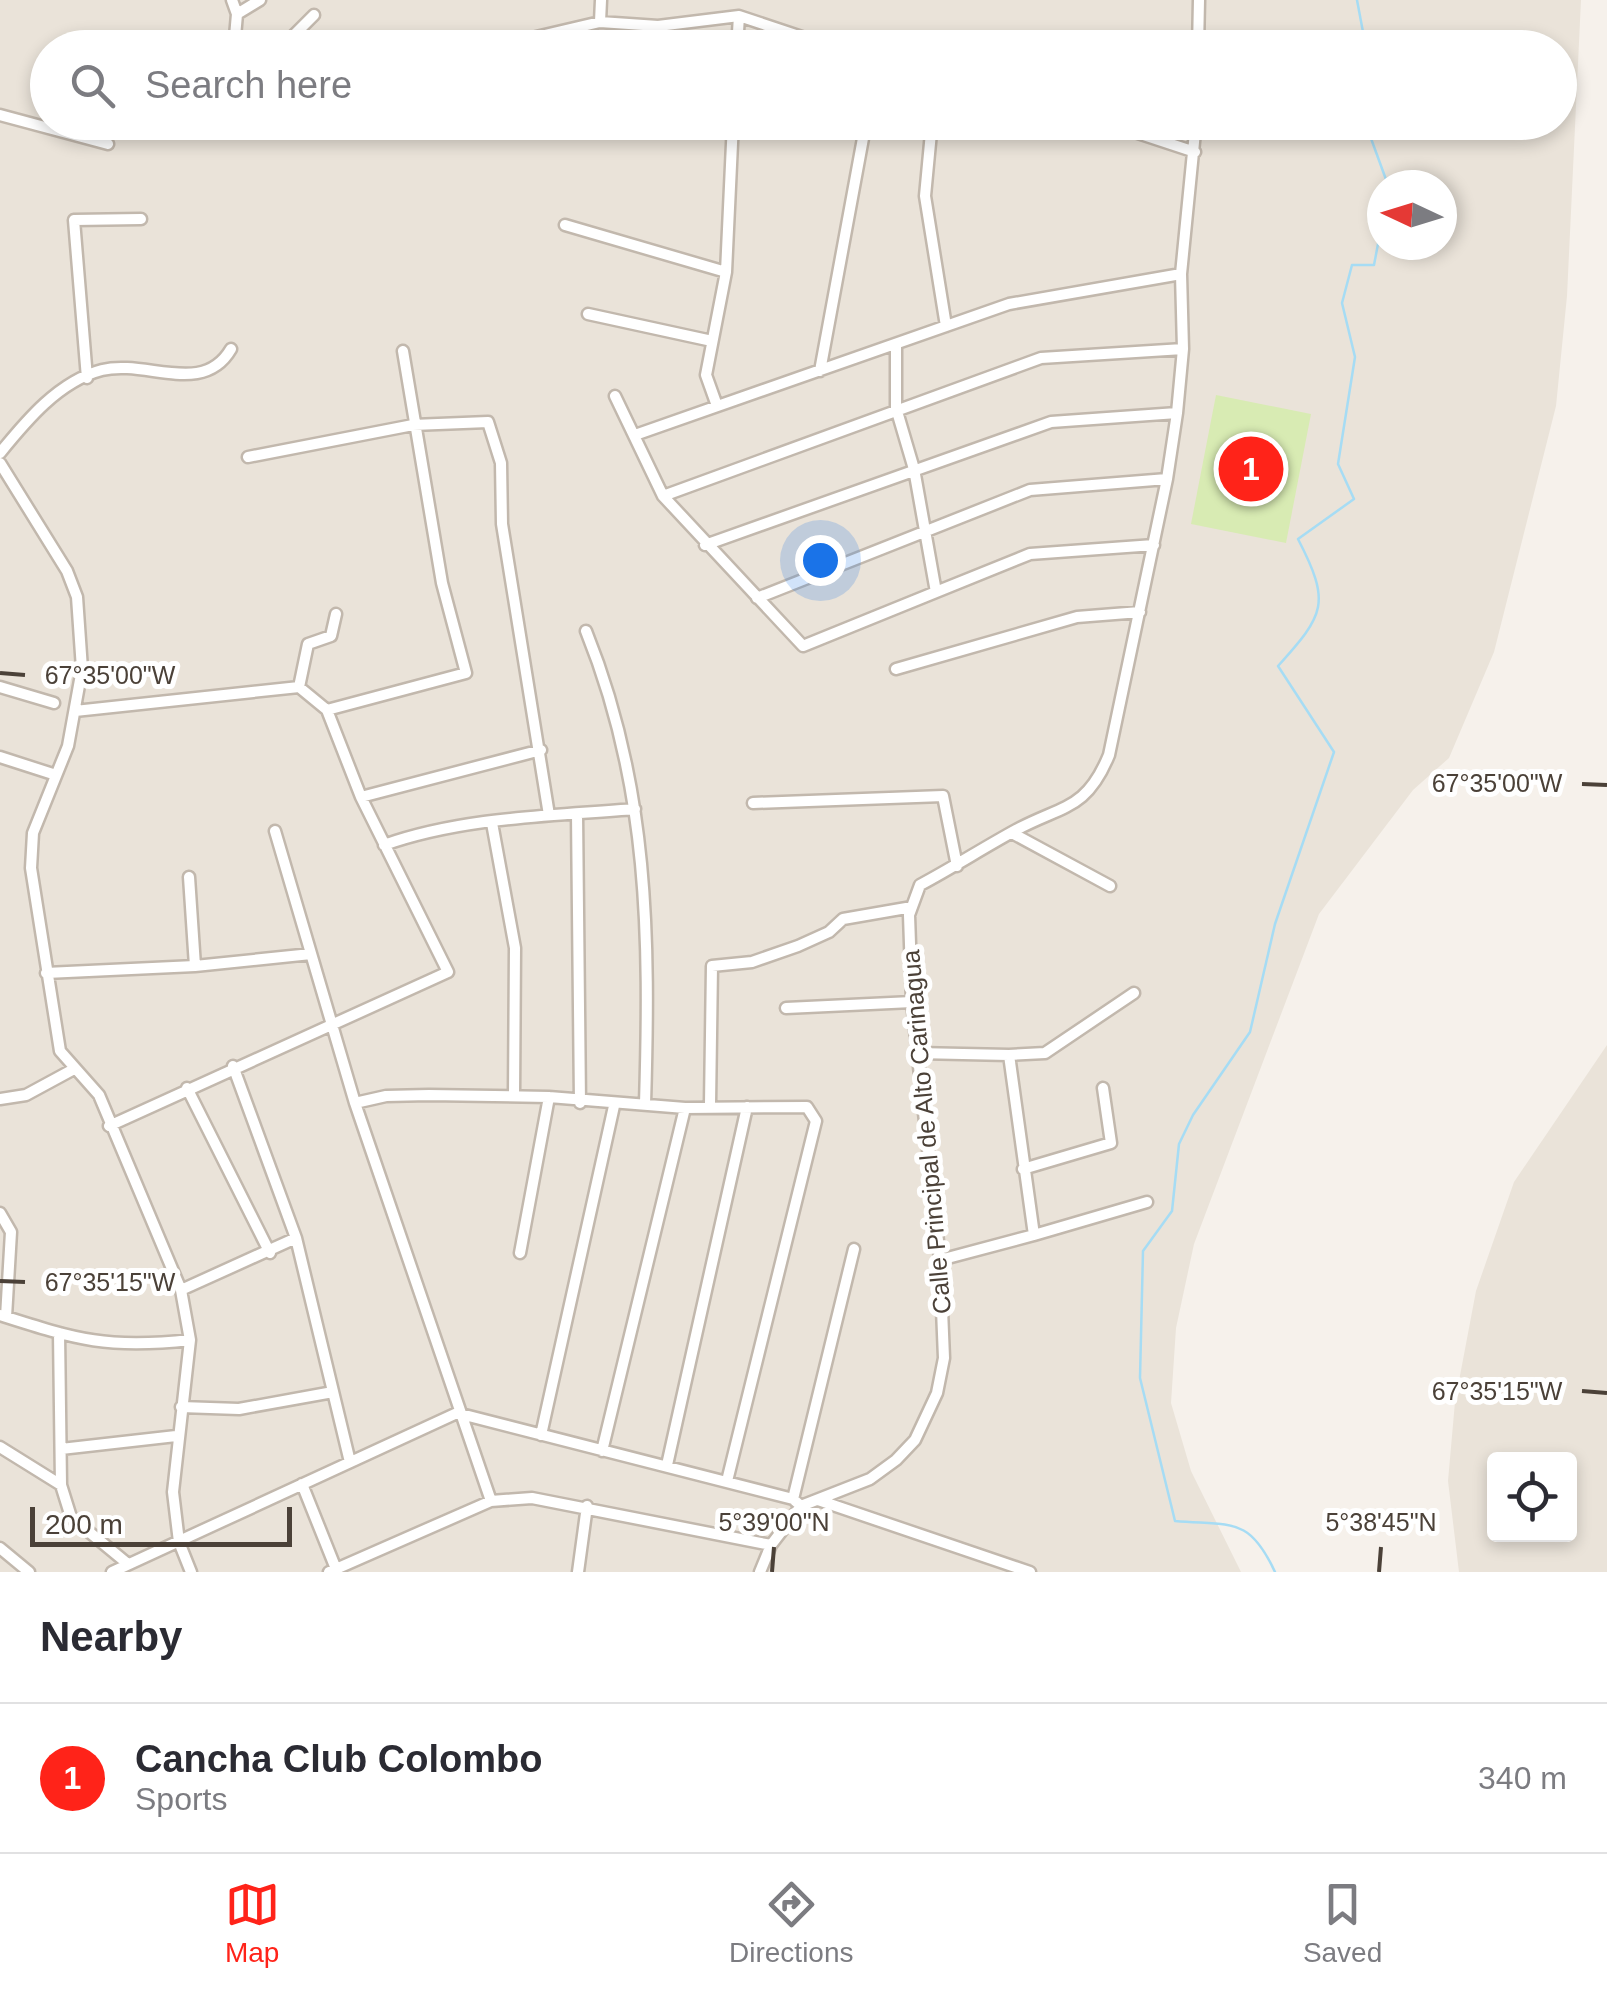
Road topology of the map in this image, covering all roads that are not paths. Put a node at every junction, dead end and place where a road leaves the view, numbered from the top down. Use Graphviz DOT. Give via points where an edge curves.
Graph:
graph roads {
  1 [pos="232,0"];
  2 [pos="260,0"];
  3 [pos="601,0"];
  4 [pos="1199,0"];
  5 [pos="237,14"];
  6 [pos="314,15"];
  7 [pos="738,16"];
  8 [pos="600,22"];
  9 [pos="236,30"];
  10 [pos="299,30"];
  11 [pos="566,30"];
  12 [pos="738,30"];
  13 [pos="780,30"];
  14 [pos="1198,30"];
  15 [pos="0,116"];
  16 [pos="30,124"];
  17 [pos="93,140"];
  18 [pos="732,140"];
  19 [pos="863,140"];
  20 [pos="930,140"];
  21 [pos="1159,140"];
  22 [pos="1195,140"];
  23 [pos="108,144"];
  24 [pos="1195,152"];
  25 [pos="141,218"];
  26 [pos="564,226"];
  27 [pos="726,272"];
  28 [pos="1181,274"];
  29 [pos="588,314"];
  30 [pos="946,326"];
  31 [pos="712,341"];
  32 [pos="896,346"];
  33 [pos="231,349"];
  34 [pos="1183,349"];
  35 [pos="403,351"];
  36 [pos="820,371"];
  37 [pos="87,378"];
  38 [pos="615,396"];
  39 [pos="716,403"];
  40 [pos="896,408"];
  41 [pos="1176,413"];
  42 [pos="413,426"];
  43 [pos="634,435"];
  44 [pos="0,453"];
  45 [pos="248,457"];
  46 [pos="0,463"];
  47 [pos="914,468"];
  48 [pos="1168,479"];
  49 [pos="662,496"];
  50 [pos="926,530"];
  51 [pos="705,545"];
  52 [pos="1154,545"];
  53 [pos="936,592"];
  54 [pos="757,598"];
  55 [pos="1140,612"];
  56 [pos="336,614"];
  57 [pos="586,631"];
  58 [pos="896,669"];
  59 [pos="0,687"];
  60 [pos="299,687"];
  61 [pos="54,703"];
  62 [pos="328,710"];
  63 [pos="74,711"];
  64 [pos="541,750"];
  65 [pos="0,757"];
  66 [pos="56,775"];
  67 [pos="360,796"];
  68 [pos="753,803"];
  69 [pos="635,810"];
  70 [pos="577,814"];
  71 [pos="550,815"];
  72 [pos="492,823"];
  73 [pos="275,831"];
  74 [pos="1012,833"];
  75 [pos="384,845"];
  76 [pos="956,866"];
  77 [pos="189,878"];
  78 [pos="1110,886"];
  79 [pos="912,907"];
  80 [pos="310,954"];
  81 [pos="195,966"];
  82 [pos="46,972"];
  83 [pos="1134,993"];
  84 [pos="912,1002"];
  85 [pos="786,1008"];
  86 [pos="330,1023"];
  87 [pos="917,1053"];
  88 [pos="1009,1054"];
  89 [pos="233,1066"];
  90 [pos="74,1068"];
  91 [pos="186,1088"];
  92 [pos="1102,1088"];
  93 [pos="514,1096"];
  94 [pos="548,1097"];
  95 [pos="0,1099"];
  96 [pos="355,1103"];
  97 [pos="580,1103"];
  98 [pos="645,1104"];
  99 [pos="710,1104"];
  100 [pos="614,1106"];
  101 [pos="747,1106"];
  102 [pos="685,1108"];
  103 [pos="109,1126"];
  104 [pos="1024,1169"];
  105 [pos="1147,1202"];
  106 [pos="0,1212"];
  107 [pos="1034,1235"];
  108 [pos="296,1238"];
  109 [pos="854,1249"];
  110 [pos="270,1253"];
  111 [pos="520,1253"];
  112 [pos="940,1260"];
  113 [pos="181,1290"];
  114 [pos="3,1316"];
  115 [pos="59,1333"];
  116 [pos="190,1340"];
  117 [pos="332,1392"];
  118 [pos="181,1407"];
  119 [pos="457,1413"];
  120 [pos="541,1434"];
  121 [pos="176,1436"];
  122 [pos="0,1447"];
  123 [pos="61,1449"];
  124 [pos="602,1451"];
  125 [pos="350,1462"];
  126 [pos="667,1465"];
  127 [pos="727,1481"];
  128 [pos="302,1484"];
  129 [pos="61,1485"];
  130 [pos="817,1500"];
  131 [pos="491,1501"];
  132 [pos="797,1502"];
  133 [pos="587,1506"];
  134 [pos="179,1542"];
  135 [pos="771,1546"];
  136 [pos="0,1548"];
  137 [pos="128,1564"];
  138 [pos="332,1571"];
  139 [pos="29,1572"];
  140 [pos="112,1572"];
  141 [pos="191,1572"];
  142 [pos="578,1572"];
  143 [pos="760,1572"];
  144 [pos="1030,1572"];
  1 -- 5 [label="street"];
  2 -- 5 [label="street"];
  3 -- 8 [label="street"];
  4 -- 14 [label="street"];
  5 -- 9 [label="street"];
  6 -- 10 [label="street"];
  7 -- 8 [label="street" via="658,26"];
  7 -- 12 [label="street"];
  7 -- 13 [label="street"];
  8 -- 11 [label="street"];
  15 -- 16 [label="street"];
  17 -- 23 [label="street"];
  18 -- 27 [label="street"];
  19 -- 36 [label="street"];
  20 -- 30 [label="street" via="925,196"];
  21 -- 24 [label="street"];
  22 -- 24 [label="street"];
  24 -- 28 [label="street"];
  25 -- 37 [label="street" via="74,220"];
  26 -- 27 [label="street"];
  27 -- 31 [label="street"];
  28 -- 30 [label="street" via="1010,304"];
  28 -- 34 [label="street"];
  29 -- 31 [label="street"];
  30 -- 32 [label="street"];
  31 -- 39 [label="street" via="706,374"];
  32 -- 36 [label="street"];
  32 -- 40 [label="street"];
  33 -- 37 [label="street" via="222,365 197,375 101,370"];
  34 -- 40 [label="street" via="1041,358"];
  34 -- 41 [label="street"];
  35 -- 42 [label="street"];
  36 -- 39 [label="street"];
  37 -- 44 [label="street" via="53,396"];
  38 -- 43 [label="street"];
  39 -- 43 [label="street"];
  40 -- 47 [label="street"];
  40 -- 49 [label="street"];
  41 -- 47 [label="street" via="1050,422"];
  41 -- 48 [label="street"];
  42 -- 45 [label="street"];
  42 -- 62 [label="street" via="466,673"];
  42 -- 64 [label="street" via="488,422 501,463 502,524"];
  43 -- 49 [label="street"];
  46 -- 63 [label="street" via="78,597 82,669"];
  47 -- 50 [label="street"];
  47 -- 51 [label="street"];
  48 -- 50 [label="street" via="1030,490"];
  48 -- 52 [label="street"];
  49 -- 51 [label="street"];
  50 -- 53 [label="street"];
  50 -- 54 [label="street"];
  51 -- 54 [label="street"];
  52 -- 53 [label="street" via="1030,554"];
  52 -- 55 [label="street"];
  53 -- 54 [label="street" via="802,646"];
  55 -- 58 [label="street" via="1077,617"];
  55 -- 74 [label="street" via="1098,782 1063,812"];
  56 -- 60 [label="street" via="331,636 308,644"];
  57 -- 69 [label="street" via="622,730"];
  59 -- 61 [label="street"];
  60 -- 62 [label="street"];
  60 -- 63 [label="street"];
  62 -- 67 [label="street"];
  63 -- 66 [label="street"];
  64 -- 67 [label="street"];
  64 -- 71 [label="street"];
  65 -- 66 [label="street"];
  66 -- 82 [label="street" via="31,850"];
  67 -- 75 [label="street"];
  68 -- 76 [label="street" via="943,796"];
  69 -- 70 [label="street"];
  69 -- 98 [label="street" via="649,944"];
  70 -- 71 [label="street"];
  70 -- 97 [label="street"];
  71 -- 72 [label="street"];
  72 -- 75 [label="street"];
  72 -- 93 [label="street" via="515,948"];
  73 -- 80 [label="street"];
  74 -- 76 [label="street"];
  74 -- 78 [label="street"];
  75 -- 86 [label="street" via="448,972"];
  76 -- 79 [label="street" via="920,886"];
  77 -- 81 [label="street"];
  79 -- 84 [label="street, Calle Principal de Alto Carinagua"];
  79 -- 99 [label="street" via="842,918 798,946 752,962 712,966"];
  80 -- 81 [label="street"];
  80 -- 86 [label="street"];
  81 -- 82 [label="street"];
  82 -- 90 [label="street" via="60,1051"];
  83 -- 88 [label="street" via="1044,1053"];
  84 -- 85 [label="street"];
  84 -- 87 [label="street, Calle Principal de Alto Carinagua"];
  86 -- 89 [label="street"];
  86 -- 96 [label="street"];
  87 -- 88 [label="street"];
  87 -- 112 [label="street, Calle Principal de Alto Carinagua"];
  88 -- 104 [label="street"];
  89 -- 91 [label="street"];
  89 -- 108 [label="street"];
  90 -- 95 [label="street" via="26,1095"];
  90 -- 103 [label="street" via="99,1095"];
  91 -- 103 [label="street"];
  91 -- 110 [label="street"];
  92 -- 104 [label="street" via="1111,1142"];
  93 -- 94 [label="street"];
  93 -- 96 [label="street" via="386,1096"];
  94 -- 97 [label="street"];
  94 -- 111 [label="street"];
  96 -- 119 [label="street"];
  97 -- 100 [label="street"];
  98 -- 100 [label="street"];
  98 -- 102 [label="street"];
  99 -- 101 [label="street"];
  99 -- 102 [label="street"];
  100 -- 120 [label="street"];
  101 -- 126 [label="street"];
  101 -- 127 [label="street" via="807,1106 816,1120"];
  102 -- 124 [label="street"];
  103 -- 113 [label="street"];
  104 -- 107 [label="street"];
  105 -- 107 [label="street"];
  106 -- 114 [label="street" via="11,1232"];
  107 -- 112 [label="street"];
  108 -- 110 [label="street"];
  108 -- 117 [label="street"];
  109 -- 132 [label="street"];
  110 -- 113 [label="street"];
  112 -- 130 [label="street, Calle Principal de Alto Carinagua" via="944,1358 928,1419 906,1450 870,1480"];
  113 -- 116 [label="street"];
  114 -- 115 [label="street"];
  115 -- 116 [label="street" via="127,1346"];
  115 -- 123 [label="street"];
  116 -- 118 [label="street"];
  117 -- 118 [label="street" via="239,1409"];
  117 -- 125 [label="street"];
  118 -- 121 [label="street"];
  119 -- 120 [label="street"];
  119 -- 125 [label="street"];
  119 -- 131 [label="street"];
  120 -- 124 [label="street"];
  121 -- 123 [label="street"];
  121 -- 134 [label="street" via="172,1492"];
  122 -- 129 [label="street"];
  123 -- 129 [label="street"];
  124 -- 126 [label="street"];
  125 -- 128 [label="street"];
  126 -- 127 [label="street"];
  127 -- 132 [label="street"];
  128 -- 134 [label="street"];
  128 -- 138 [label="street"];
  129 -- 137 [label="street" via="71,1517"];
  130 -- 132 [label="street, Calle Principal de Alto Carinagua"];
  130 -- 144 [label="street"];
  131 -- 133 [label="street" via="532,1498"];
  131 -- 138 [label="street"];
  132 -- 135 [label="street"];
  133 -- 135 [label="street"];
  133 -- 142 [label="street"];
  134 -- 137 [label="street"];
  134 -- 141 [label="street"];
  135 -- 143 [label="street"];
  136 -- 139 [label="street"];
  137 -- 140 [label="street"];
}
